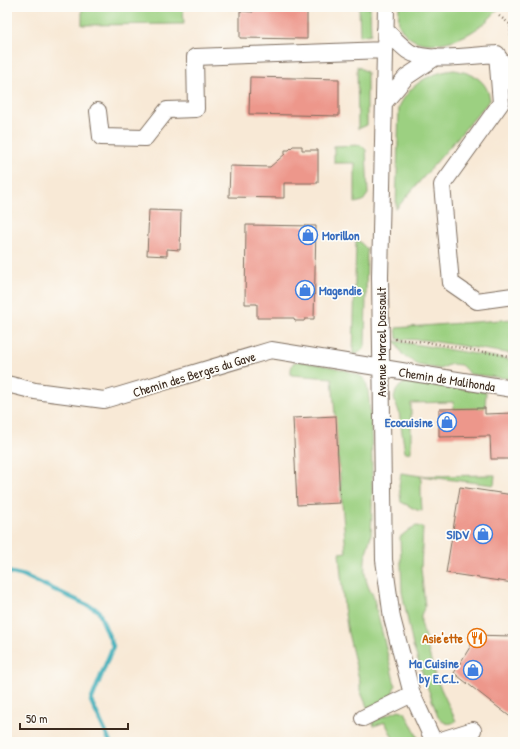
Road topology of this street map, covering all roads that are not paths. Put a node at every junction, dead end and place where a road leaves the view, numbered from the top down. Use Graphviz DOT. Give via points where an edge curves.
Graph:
graph roads {
  1 [pos="386,7"];
  2 [pos="385,30"];
  3 [pos="385,50"];
  4 [pos="504,54"];
  5 [pos="436,57"];
  6 [pos="513,84"];
  7 [pos="384,103"];
  8 [pos="98,111"];
  9 [pos="513,296"];
  10 [pos="381,368"];
  11 [pos="7,384"];
  12 [pos="513,389"];
  13 [pos="412,694"];
  14 [pos="363,718"];
  15 [pos="473,730"];
  16 [pos="435,742"];
  1 -- 2 [label="street, Avenue Marcel Dassault"];
  2 -- 3 [label="street, Avenue Marcel Dassault"];
  2 -- 5 [label="street" via="409,52"];
  3 -- 7 [label="street, Avenue Marcel Dassault"];
  3 -- 8 [label="street" via="194,57 196,109 167,110 145,138 101,137"];
  4 -- 5 [label="street"];
  4 -- 6 [label="street"];
  4 -- 9 [label="street" via="501,103 442,185 451,283 477,301"];
  5 -- 7 [label="street" via="406,77"];
  7 -- 10 [label="street, Avenue Marcel Dassault" via="380,277"];
  10 -- 11 [label="street, Chemin des Berges du Gave" via="271,350 104,400 35,391"];
  10 -- 12 [label="street, Chemin de Malihonda"];
  10 -- 13 [label="street, Avenue Marcel Dassault" via="384,560 392,618"];
  13 -- 14 [label="street"];
  13 -- 16 [label="street, Avenue Marcel Dassault"];
  15 -- 16 [label="street"];
}
